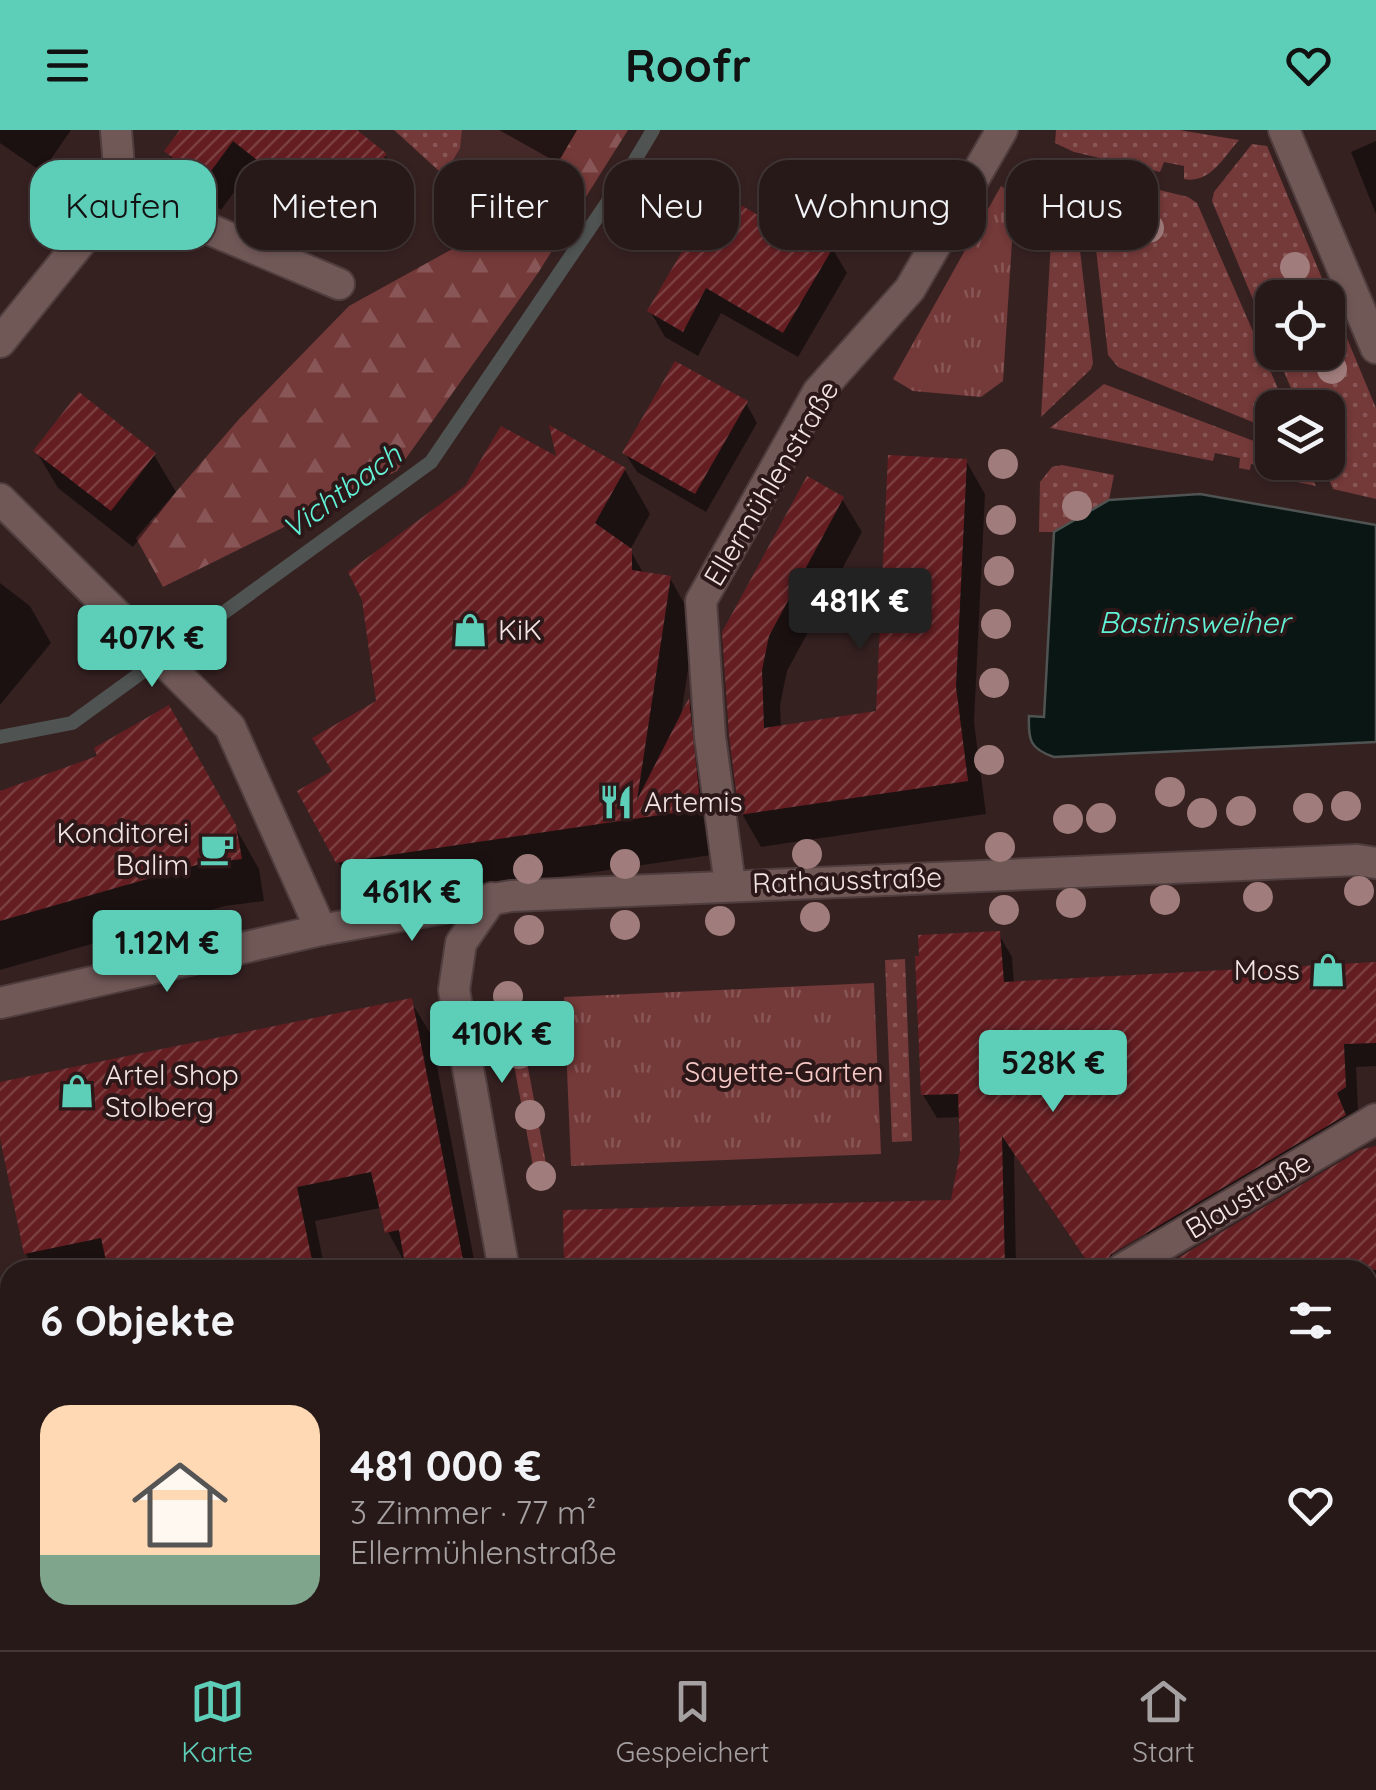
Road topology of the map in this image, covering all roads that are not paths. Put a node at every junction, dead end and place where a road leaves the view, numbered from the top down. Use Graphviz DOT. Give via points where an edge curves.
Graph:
graph roads {
  1 [pos="116,130"];
  2 [pos="1002,130"];
  3 [pos="1284,130"];
  4 [pos="119,160"];
  5 [pos="216,232"];
  6 [pos="75,250"];
  7 [pos="339,284"];
  8 [pos="0,342"];
  9 [pos="1376,348"];
  10 [pos="0,498"];
  11 [pos="1376,863"];
  12 [pos="730,885"];
  13 [pos="492,898"];
  14 [pos="321,930"];
  15 [pos="0,1003"];
  16 [pos="1376,1119"];
  17 [pos="502,1260"];
  18 [pos="1138,1260"];
  1 -- 4 [label="street"];
  2 -- 12 [label="street, Ellermühlenstraße" via="910,289 818,392 701,600"];
  3 -- 9 [label="street"];
  5 -- 7 [label="street"];
  6 -- 8 [label="street"];
  10 -- 14 [label="street" via="230,726"];
  11 -- 12 [label="street, Rathausstraße"];
  12 -- 13 [label="street, Rathausstraße"];
  13 -- 14 [label="street, Rathausstraße"];
  13 -- 17 [label="street" via="461,942 454,990"];
  14 -- 15 [label="street, Rathausstraße"];
  16 -- 18 [label="street, Blaustraße"];
}
